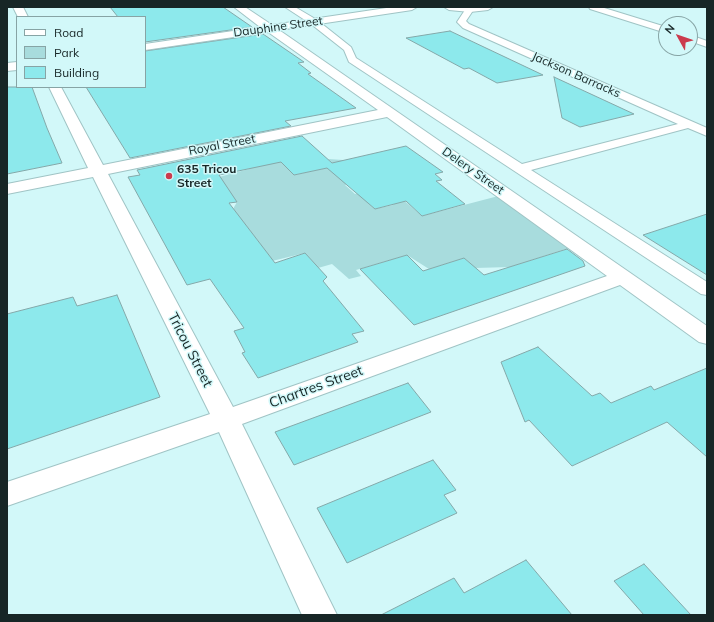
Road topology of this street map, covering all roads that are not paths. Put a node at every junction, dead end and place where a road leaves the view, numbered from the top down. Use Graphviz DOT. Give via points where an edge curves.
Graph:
graph roads {
  1 [pos="18,7"];
  2 [pos="239,7"];
  3 [pos="289,7"];
  4 [pos="412,7"];
  5 [pos="449,7"];
  6 [pos="488,7"];
  7 [pos="593,7"];
  8 [pos="470,9"];
  9 [pos="22,16"];
  10 [pos="314,22"];
  11 [pos="658,27"];
  12 [pos="269,28"];
  13 [pos="146,47"];
  14 [pos="56,88"];
  15 [pos="390,112"];
  16 [pos="690,124"];
  17 [pos="707,132"];
  18 [pos="520,169"];
  19 [pos="98,170"];
  20 [pos="7,188"];
  21 [pos="624,277"];
  22 [pos="707,290"];
  23 [pos="707,337"];
  24 [pos="226,419"];
  25 [pos="7,494"];
  26 [pos="320,615"];
  1 -- 9 [label="street"];
  2 -- 12 [label="street, Delery Street"];
  3 -- 10 [label="lane"];
  4 -- 10 [label="street, Dauphine Street"];
  5 -- 8 [label="street"];
  6 -- 8 [label="street"];
  7 -- 11 [label="lane"];
  8 -- 16 [label="lane, Jackson Barracks" via="461,22 466,26"];
  10 -- 12 [label="street, Dauphine Street"];
  10 -- 18 [label="lane" via="348,49 352,60"];
  12 -- 13 [label="street, Dauphine Street"];
  12 -- 15 [label="street, Delery Street"];
  14 -- 19 [label="street, Tricou Street"];
  15 -- 19 [label="street, Royal Street"];
  15 -- 21 [label="street, Delery Street"];
  16 -- 17 [label="lane, Jackson Barracks"];
  16 -- 18 [label="lane"];
  18 -- 22 [label="lane"];
  19 -- 20 [label="street, Royal Street"];
  19 -- 24 [label="street, Tricou Street"];
  21 -- 23 [label="street, Delery Street"];
  21 -- 24 [label="street, Chartres Street"];
  24 -- 25 [label="street, Chartres Street"];
  24 -- 26 [label="street, Tricou Street"];
}
